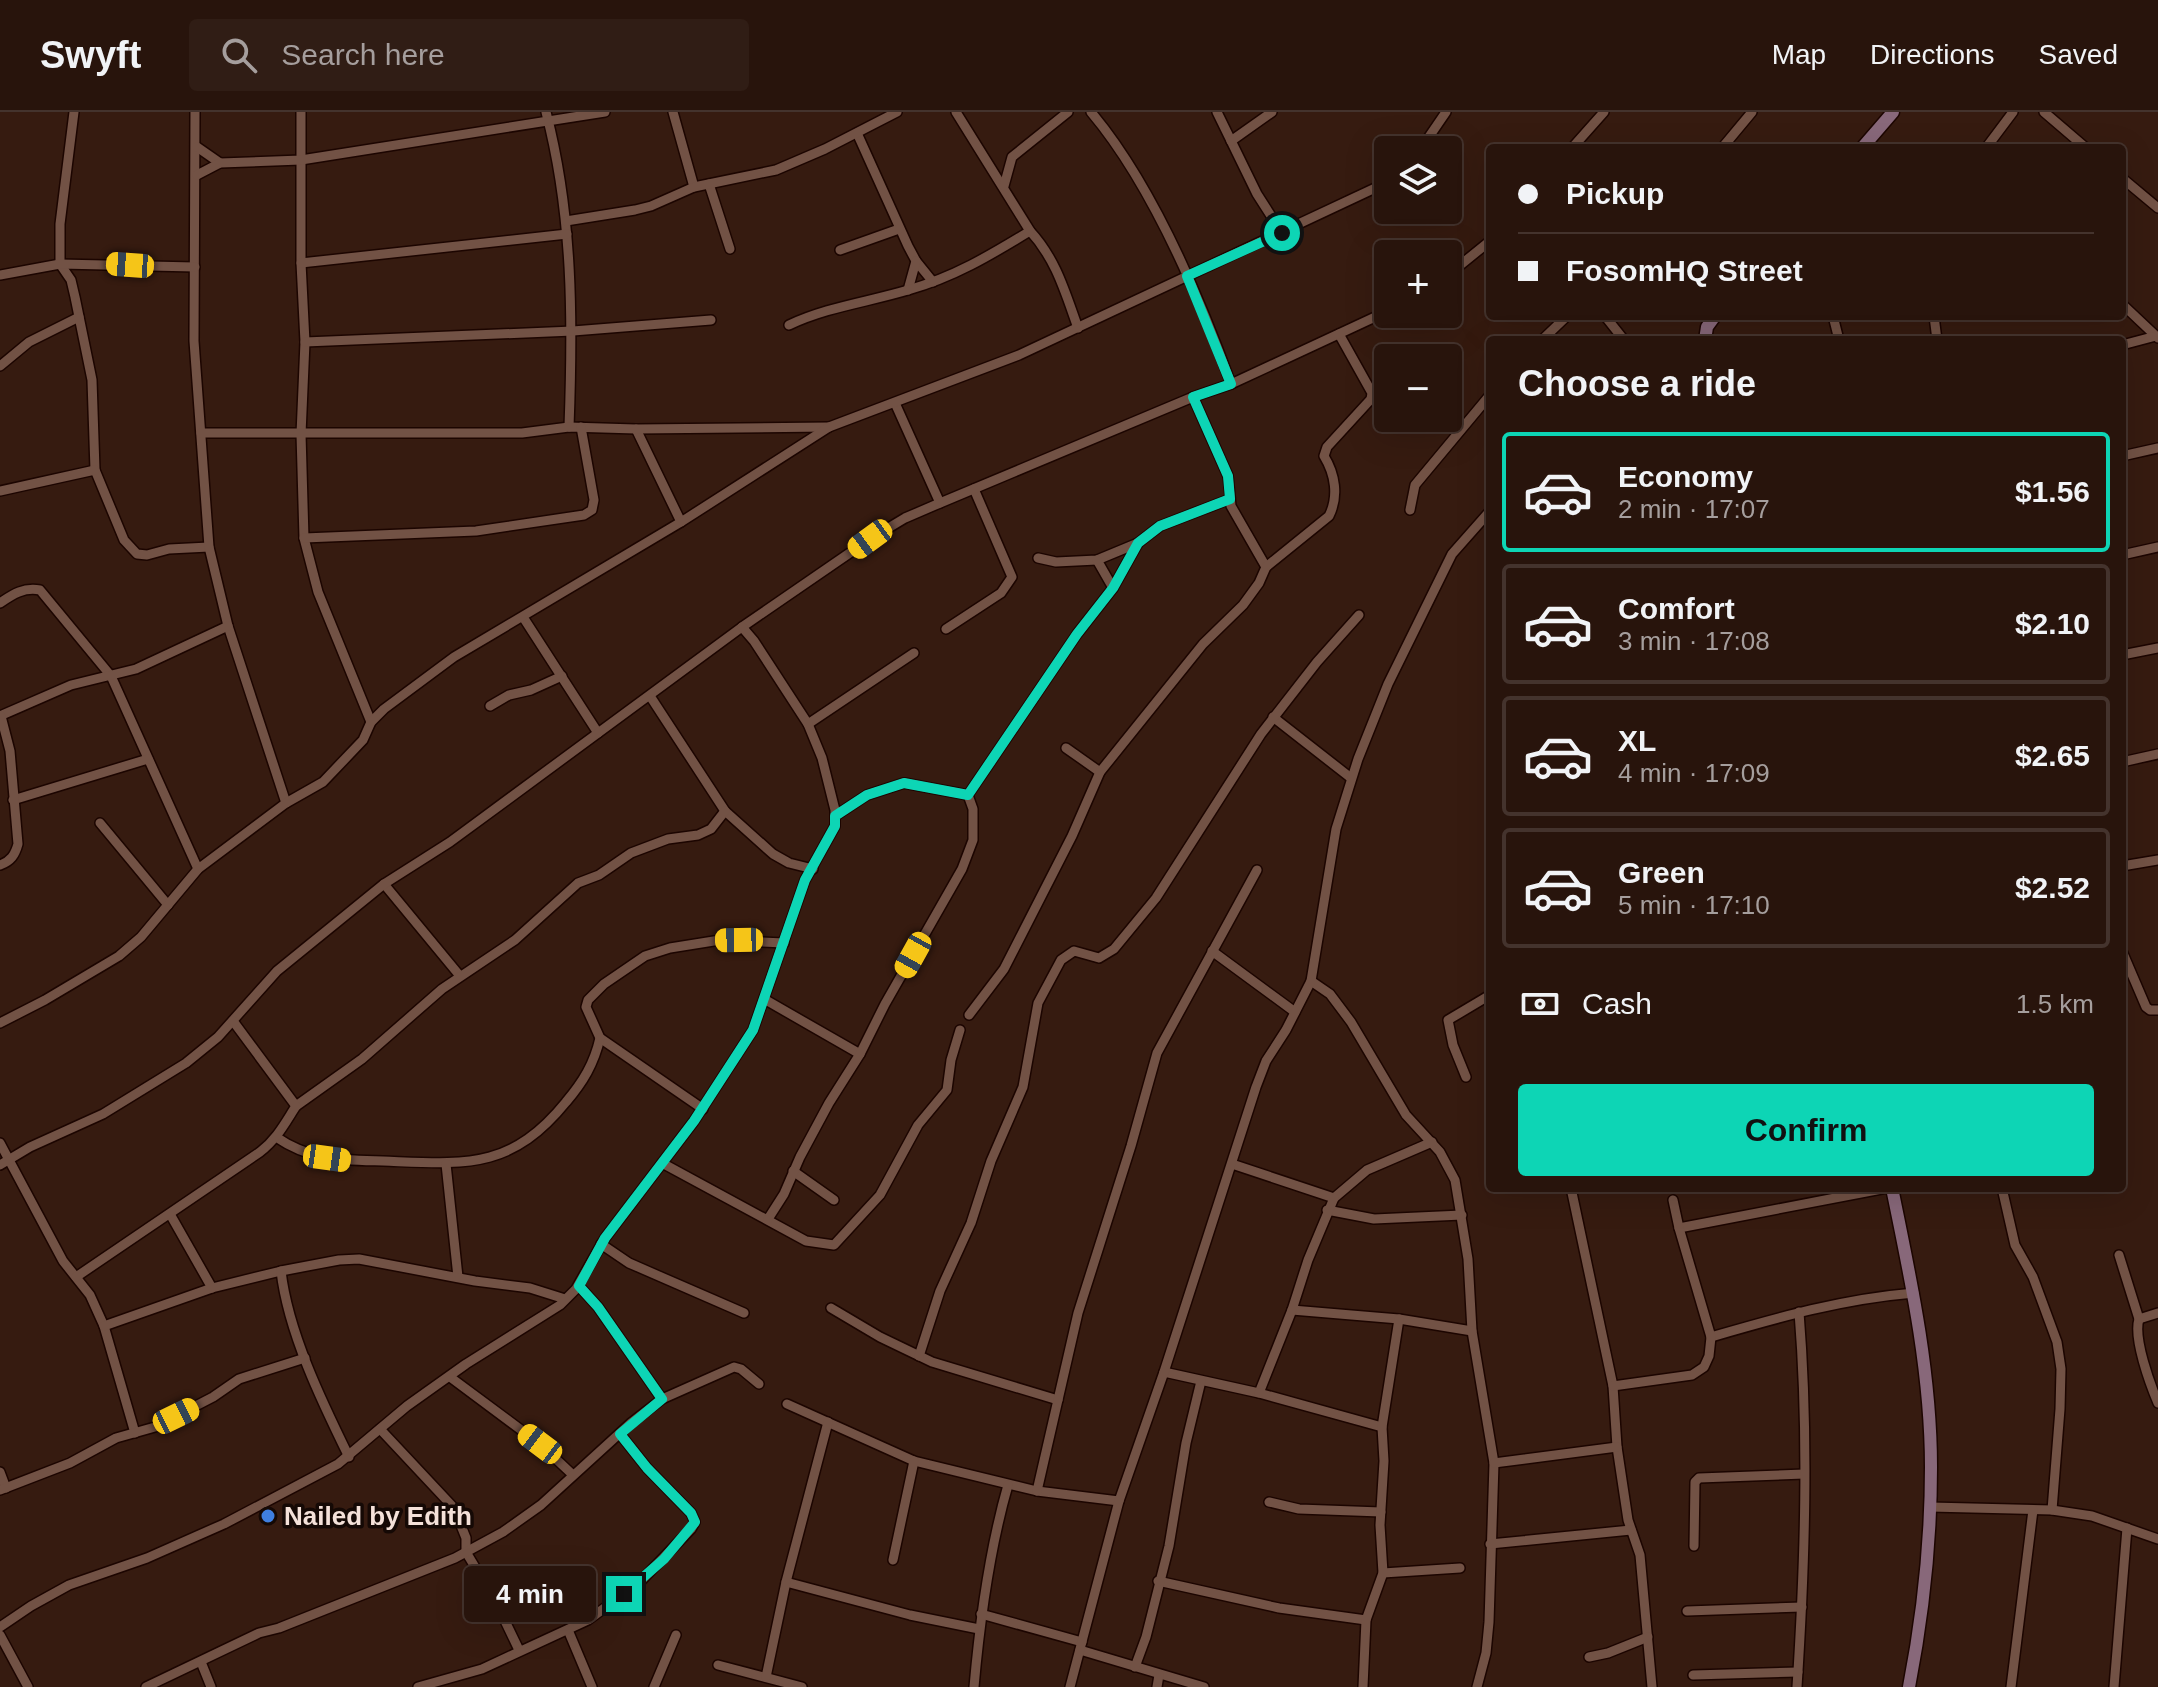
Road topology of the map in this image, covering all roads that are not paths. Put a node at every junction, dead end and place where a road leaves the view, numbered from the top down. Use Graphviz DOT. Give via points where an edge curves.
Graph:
graph roads {
  1 [pos="74,112"];
  2 [pos="195,112"];
  3 [pos="301,112"];
  4 [pos="546,112"];
  5 [pos="605,112"];
  6 [pos="673,112"];
  7 [pos="897,112"];
  8 [pos="956,112"];
  9 [pos="1068,112"];
  10 [pos="1091,112"];
  11 [pos="1217,112"];
  12 [pos="1272,112"];
  13 [pos="1446,112"];
  14 [pos="1604,112"];
  15 [pos="1752,112"];
  16 [pos="1893,112"];
  17 [pos="2013,112"];
  18 [pos="2044,112"];
  19 [pos="549,123"];
  20 [pos="857,133"];
  21 [pos="1430,136"];
  22 [pos="1231,141"];
  23 [pos="1576,144"];
  24 [pos="1725,144"];
  25 [pos="1865,144"];
  26 [pos="1989,144"];
  27 [pos="2081,144"];
  28 [pos="197,147"];
  29 [pos="301,160"];
  30 [pos="220,163"];
  31 [pos="197,175"];
  32 [pos="2126,181"];
  33 [pos="709,184"];
  34 [pos="1004,186"];
  35 [pos="694,187"];
  36 [pos="1374,189"];
  37 [pos="2158,208"];
  38 [pos="566,221"];
  39 [pos="899,229"];
  40 [pos="1030,231"];
  41 [pos="1282,233"];
  42 [pos="567,234"];
  43 [pos="1486,244"];
  44 [pos="730,249"];
  45 [pos="840,250"];
  46 [pos="916,261"];
  47 [pos="301,263"];
  48 [pos="60,264"];
  49 [pos="1462,264"];
  50 [pos="195,267"];
  51 [pos="0,275"];
  52 [pos="1187,276"];
  53 [pos="933,282"];
  54 [pos="908,290"];
  55 [pos="2126,308"];
  56 [pos="79,317"];
  57 [pos="1374,318"];
  58 [pos="711,320"];
  59 [pos="1563,320"];
  60 [pos="1608,320"];
  61 [pos="789,325"];
  62 [pos="1078,328"];
  63 [pos="573,331"];
  64 [pos="1339,334"];
  65 [pos="1546,336"];
  66 [pos="1621,336"];
  67 [pos="2157,337"];
  68 [pos="305,342"];
  69 [pos="2126,344"];
  70 [pos="0,366"];
  71 [pos="1231,384"];
  72 [pos="1193,397"];
  73 [pos="1486,400"];
  74 [pos="895,403"];
  75 [pos="569,427"];
  76 [pos="581,427"];
  77 [pos="829,427"];
  78 [pos="636,429"];
  79 [pos="201,433"];
  80 [pos="301,434"];
  81 [pos="2158,448"];
  82 [pos="2126,455"];
  83 [pos="95,470"];
  84 [pos="974,489"];
  85 [pos="0,491"];
  86 [pos="1230,499"];
  87 [pos="940,503"];
  88 [pos="1410,510"];
  89 [pos="1486,516"];
  90 [pos="681,522"];
  91 [pos="304,538"];
  92 [pos="1138,543"];
  93 [pos="209,547"];
  94 [pos="2158,547"];
  95 [pos="2126,554"];
  96 [pos="1038,558"];
  97 [pos="1097,560"];
  98 [pos="1266,567"];
  99 [pos="1113,588"];
  100 [pos="0,603"];
  101 [pos="1359,615"];
  102 [pos="523,617"];
  103 [pos="228,626"];
  104 [pos="742,627"];
  105 [pos="946,629"];
  106 [pos="2158,648"];
  107 [pos="914,653"];
  108 [pos="2126,654"];
  109 [pos="111,676"];
  110 [pos="562,676"];
  111 [pos="650,696"];
  112 [pos="490,706"];
  113 [pos="0,716"];
  114 [pos="1273,717"];
  115 [pos="371,722"];
  116 [pos="808,724"];
  117 [pos="598,733"];
  118 [pos="1066,748"];
  119 [pos="2158,754"];
  120 [pos="148,759"];
  121 [pos="2126,761"];
  122 [pos="1100,772"];
  123 [pos="1351,778"];
  124 [pos="968,795"];
  125 [pos="13,800"];
  126 [pos="286,803"];
  127 [pos="725,811"];
  128 [pos="835,816"];
  129 [pos="100,823"];
  130 [pos="2158,860"];
  131 [pos="0,865"];
  132 [pos="2126,865"];
  133 [pos="198,869"];
  134 [pos="813,869"];
  135 [pos="1257,870"];
  136 [pos="384,884"];
  137 [pos="168,905"];
  138 [pos="784,943"];
  139 [pos="1212,951"];
  140 [pos="2126,960"];
  141 [pos="460,976"];
  142 [pos="1311,981"];
  143 [pos="1486,997"];
  144 [pos="764,999"];
  145 [pos="2158,1010"];
  146 [pos="1295,1012"];
  147 [pos="969,1015"];
  148 [pos="233,1021"];
  149 [pos="0,1023"];
  150 [pos="960,1030"];
  151 [pos="600,1038"];
  152 [pos="860,1054"];
  153 [pos="1466,1077"];
  154 [pos="296,1106"];
  155 [pos="703,1109"];
  156 [pos="276,1137"];
  157 [pos="1432,1142"];
  158 [pos="0,1143"];
  159 [pos="5,1162"];
  160 [pos="662,1163"];
  161 [pos="446,1164"];
  162 [pos="1232,1164"];
  163 [pos="793,1171"];
  164 [pos="1572,1192"];
  165 [pos="1868,1192"];
  166 [pos="1890,1192"];
  167 [pos="2003,1192"];
  168 [pos="1334,1198"];
  169 [pos="834,1200"];
  170 [pos="1673,1200"];
  171 [pos="1327,1210"];
  172 [pos="170,1214"];
  173 [pos="1462,1215"];
  174 [pos="768,1219"];
  175 [pos="1679,1228"];
  176 [pos="601,1244"];
  177 [pos="2119,1255"];
  178 [pos="281,1271"];
  179 [pos="76,1277"];
  180 [pos="458,1277"];
  181 [pos="579,1286"];
  182 [pos="212,1288"];
  183 [pos="1914,1293"];
  184 [pos="565,1299"];
  185 [pos="831,1308"];
  186 [pos="1292,1310"];
  187 [pos="1799,1312"];
  188 [pos="744,1313"];
  189 [pos="2158,1313"];
  190 [pos="1399,1319"];
  191 [pos="2139,1319"];
  192 [pos="104,1326"];
  193 [pos="1472,1331"];
  194 [pos="1711,1337"];
  195 [pos="919,1356"];
  196 [pos="305,1358"];
  197 [pos="1164,1372"];
  198 [pos="450,1377"];
  199 [pos="1201,1381"];
  200 [pos="759,1384"];
  201 [pos="1613,1386"];
  202 [pos="1259,1393"];
  203 [pos="662,1399"];
  204 [pos="1058,1400"];
  205 [pos="2158,1403"];
  206 [pos="787,1404"];
  207 [pos="828,1422"];
  208 [pos="1382,1427"];
  209 [pos="380,1429"];
  210 [pos="135,1433"];
  211 [pos="620,1434"];
  212 [pos="1617,1447"];
  213 [pos="349,1457"];
  214 [pos="914,1461"];
  215 [pos="1494,1463"];
  216 [pos="0,1472"];
  217 [pos="1804,1474"];
  218 [pos="573,1475"];
  219 [pos="1008,1485"];
  220 [pos="3,1489"];
  221 [pos="1037,1491"];
  222 [pos="1119,1501"];
  223 [pos="1269,1502"];
  224 [pos="1930,1507"];
  225 [pos="2033,1510"];
  226 [pos="2052,1510"];
  227 [pos="1381,1512"];
  228 [pos="2127,1528"];
  229 [pos="1631,1530"];
  230 [pos="2158,1539"];
  231 [pos="1490,1544"];
  232 [pos="1694,1546"];
  233 [pos="466,1552"];
  234 [pos="893,1560"];
  235 [pos="1460,1568"];
  236 [pos="1383,1573"];
  237 [pos="1158,1581"];
  238 [pos="786,1582"];
  239 [pos="1802,1607"];
  240 [pos="1687,1611"];
  241 [pos="981,1614"];
  242 [pos="1366,1620"];
  243 [pos="0,1627"];
  244 [pos="979,1629"];
  245 [pos="568,1630"];
  246 [pos="0,1635"];
  247 [pos="676,1635"];
  248 [pos="1648,1637"];
  249 [pos="1081,1646"];
  250 [pos="519,1650"];
  251 [pos="1589,1657"];
  252 [pos="201,1662"];
  253 [pos="718,1665"];
  254 [pos="1135,1667"];
  255 [pos="1798,1672"];
  256 [pos="1159,1675"];
  257 [pos="1693,1675"];
  258 [pos="766,1677"];
  259 [pos="28,1687"];
  260 [pos="146,1687"];
  261 [pos="211,1687"];
  262 [pos="418,1687"];
  263 [pos="592,1687"];
  264 [pos="654,1687"];
  265 [pos="802,1687"];
  266 [pos="974,1687"];
  267 [pos="1070,1687"];
  268 [pos="1157,1687"];
  269 [pos="1204,1687"];
  270 [pos="1363,1687"];
  271 [pos="1477,1687"];
  272 [pos="1652,1687"];
  273 [pos="1797,1687"];
  274 [pos="1909,1687"];
  275 [pos="2011,1687"];
  276 [pos="2114,1687"];
  1 -- 48 [label="street"];
  2 -- 28 [label="street"];
  3 -- 29 [label="street"];
  4 -- 19 [label="street"];
  5 -- 19 [label="street"];
  6 -- 35 [label="street"];
  7 -- 20 [label="street"];
  8 -- 34 [label="street"];
  9 -- 34 [label="street" via="1012,157"];
  10 -- 52 [label="street" via="1150,200"];
  11 -- 22 [label="street"];
  12 -- 22 [label="street"];
  13 -- 21 [label="street"];
  14 -- 23 [label="street"];
  15 -- 24 [label="street"];
  16 -- 25 [label="street"];
  17 -- 26 [label="street"];
  18 -- 27 [label="street"];
  19 -- 29 [label="street"];
  19 -- 38 [label="street"];
  20 -- 33 [label="street" via="776,170"];
  20 -- 39 [label="street"];
  22 -- 41 [label="street"];
  28 -- 30 [label="street"];
  28 -- 31 [label="street"];
  29 -- 30 [label="street"];
  29 -- 47 [label="street"];
  30 -- 31 [label="street"];
  31 -- 50 [label="street"];
  32 -- 37 [label="street"];
  33 -- 35 [label="street"];
  33 -- 44 [label="street"];
  34 -- 40 [label="street"];
  35 -- 38 [label="street" via="651,206"];
  36 -- 41 [label="street"];
  38 -- 42 [label="street"];
  39 -- 45 [label="street"];
  39 -- 46 [label="street"];
  40 -- 53 [label="street" via="968,269"];
  40 -- 62 [label="street" via="1054,262"];
  41 -- 52 [label="street"];
  42 -- 47 [label="street"];
  42 -- 63 [label="street"];
  43 -- 49 [label="street"];
  46 -- 53 [label="street"];
  46 -- 54 [label="street"];
  47 -- 68 [label="street"];
  48 -- 50 [label="street"];
  48 -- 51 [label="street"];
  48 -- 56 [label="street" via="71,280"];
  50 -- 79 [label="street"];
  52 -- 62 [label="street"];
  52 -- 71 [label="street"];
  53 -- 54 [label="street"];
  54 -- 61 [label="street" via="814,313"];
  55 -- 67 [label="street"];
  56 -- 70 [label="street" via="29,342"];
  56 -- 83 [label="street" via="92,380"];
  57 -- 64 [label="street"];
  58 -- 63 [label="street"];
  59 -- 65 [label="street"];
  60 -- 66 [label="street"];
  62 -- 74 [label="street"];
  63 -- 68 [label="street"];
  63 -- 75 [label="street"];
  64 -- 71 [label="street"];
  64 -- 98 [label="street" via="1371,399 1327,447 1324,456 1334,486 1329,516"];
  67 -- 69 [label="street"];
  68 -- 80 [label="street"];
  71 -- 72 [label="street"];
  72 -- 84 [label="street"];
  72 -- 86 [label="street" via="1228,476"];
  73 -- 88 [label="street" via="1415,485"];
  74 -- 77 [label="street"];
  74 -- 87 [label="street"];
  75 -- 76 [label="street"];
  75 -- 80 [label="street" via="522,433"];
  76 -- 78 [label="street"];
  76 -- 91 [label="street" via="594,500 584,515 476,531"];
  77 -- 78 [label="street"];
  77 -- 90 [label="street"];
  78 -- 90 [label="street"];
  79 -- 80 [label="street"];
  79 -- 93 [label="street"];
  80 -- 91 [label="street"];
  81 -- 82 [label="street"];
  83 -- 85 [label="street"];
  83 -- 93 [label="street" via="124,540 137,554"];
  84 -- 87 [label="street"];
  84 -- 105 [label="street" via="1012,577 1001,593"];
  86 -- 92 [label="street" via="1160,526"];
  86 -- 98 [label="street"];
  87 -- 104 [label="street" via="870,539"];
  89 -- 123 [label="street" via="1452,554 1388,684"];
  90 -- 102 [label="street"];
  91 -- 115 [label="street" via="318,592"];
  92 -- 97 [label="street"];
  92 -- 99 [label="street"];
  93 -- 103 [label="street"];
  94 -- 95 [label="street"];
  96 -- 97 [label="street"];
  97 -- 99 [label="street"];
  98 -- 122 [label="street" via="1243,605 1203,644"];
  99 -- 124 [label="street"];
  100 -- 109 [label="street" via="15,593 40,590"];
  101 -- 114 [label="street"];
  102 -- 110 [label="street"];
  102 -- 115 [label="street" via="454,657"];
  103 -- 109 [label="street"];
  103 -- 126 [label="street"];
  104 -- 111 [label="street"];
  104 -- 116 [label="street"];
  106 -- 108 [label="street"];
  107 -- 116 [label="street"];
  109 -- 113 [label="street" via="71,685"];
  109 -- 120 [label="street"];
  110 -- 112 [label="street"];
  110 -- 117 [label="street"];
  111 -- 117 [label="street"];
  111 -- 127 [label="street"];
  113 -- 125 [label="street" via="10,751"];
  114 -- 123 [label="street"];
  114 -- 195 [label="street" via="1173,875 1114,949 1094,959 1074,951 1052,976 1035,1014 1023,1087"];
  115 -- 126 [label="street" via="363,740 323,782"];
  116 -- 128 [label="street"];
  117 -- 136 [label="street"];
  118 -- 122 [label="street"];
  119 -- 121 [label="street"];
  120 -- 125 [label="street"];
  120 -- 133 [label="street"];
  122 -- 147 [label="street" via="1004,969"];
  123 -- 142 [label="street" via="1336,829"];
  124 -- 128 [label="street" via="904,783 867,795"];
  124 -- 152 [label="street" via="973,840 962,869"];
  125 -- 131 [label="street" via="16,854"];
  126 -- 133 [label="street"];
  127 -- 134 [label="street" via="773,854"];
  127 -- 141 [label="street" via="711,829 631,853 578,883 515,940"];
  128 -- 134 [label="street"];
  129 -- 137 [label="street"];
  130 -- 132 [label="street"];
  133 -- 137 [label="street"];
  134 -- 138 [label="street"];
  135 -- 139 [label="street"];
  136 -- 141 [label="street"];
  136 -- 148 [label="street" via="277,971"];
  137 -- 149 [label="street" via="119,956"];
  138 -- 144 [label="street"];
  138 -- 151 [label="street" via="720,940 645,956 588,1000"];
  139 -- 146 [label="street"];
  139 -- 204 [label="street" via="1157,1053 1078,1313"];
  140 -- 145 [label="street" via="2146,1007"];
  141 -- 154 [label="street" via="362,1059"];
  142 -- 146 [label="street"];
  142 -- 157 [label="street" via="1330,994 1406,1115"];
  143 -- 153 [label="street" via="1448,1020"];
  144 -- 152 [label="street"];
  144 -- 155 [label="street" via="753,1030"];
  146 -- 162 [label="street" via="1266,1061"];
  148 -- 154 [label="street"];
  148 -- 159 [label="street" via="186,1063 103,1114"];
  150 -- 174 [label="street" via="947,1090 918,1125 880,1195 846,1235 834,1245 820,1244"];
  151 -- 155 [label="street"];
  151 -- 161 [label="street" via="582,1082 538,1133 497,1156"];
  152 -- 163 [label="street"];
  154 -- 156 [label="street"];
  155 -- 160 [label="street"];
  156 -- 161 [label="street" via="309,1155"];
  156 -- 172 [label="street"];
  157 -- 168 [label="street" via="1367,1170"];
  157 -- 173 [label="street" via="1455,1180"];
  158 -- 159 [label="street"];
  159 -- 179 [label="street"];
  160 -- 174 [label="street"];
  160 -- 176 [label="street"];
  161 -- 180 [label="street"];
  162 -- 168 [label="street"];
  162 -- 197 [label="street"];
  163 -- 169 [label="street"];
  163 -- 174 [label="street"];
  164 -- 201 [label="street"];
  165 -- 175 [label="street"];
  166 -- 183 [label="street"];
  167 -- 226 [label="street" via="2015,1245 2057,1342 2060,1409"];
  168 -- 171 [label="street"];
  170 -- 175 [label="street"];
  171 -- 173 [label="street" via="1374,1219"];
  171 -- 186 [label="street"];
  172 -- 179 [label="street"];
  172 -- 182 [label="street"];
  173 -- 193 [label="street"];
  175 -- 194 [label="street"];
  176 -- 181 [label="street"];
  176 -- 188 [label="street" via="629,1263"];
  177 -- 191 [label="street"];
  178 -- 180 [label="street" via="351,1258"];
  178 -- 182 [label="street"];
  178 -- 196 [label="street"];
  179 -- 192 [label="street"];
  180 -- 184 [label="street"];
  181 -- 184 [label="street"];
  181 -- 203 [label="street"];
  182 -- 192 [label="street"];
  183 -- 187 [label="street" via="1865,1297"];
  183 -- 224 [label="street" via="1929,1432"];
  184 -- 198 [label="street"];
  185 -- 195 [label="street"];
  186 -- 190 [label="street"];
  186 -- 202 [label="street"];
  187 -- 194 [label="street"];
  187 -- 217 [label="street"];
  189 -- 191 [label="street"];
  190 -- 193 [label="street"];
  190 -- 208 [label="street"];
  191 -- 205 [label="street"];
  192 -- 210 [label="street"];
  193 -- 215 [label="street"];
  194 -- 201 [label="street" via="1709,1356 1698,1372"];
  195 -- 204 [label="street"];
  196 -- 210 [label="street" via="239,1379 198,1406"];
  196 -- 213 [label="street"];
  197 -- 199 [label="street"];
  197 -- 222 [label="street"];
  198 -- 209 [label="street"];
  198 -- 218 [label="street"];
  199 -- 202 [label="street"];
  199 -- 237 [label="street"];
  200 -- 203 [label="street" via="734,1367"];
  201 -- 212 [label="street"];
  202 -- 208 [label="street"];
  203 -- 211 [label="street"];
  204 -- 221 [label="street"];
  206 -- 207 [label="street"];
  207 -- 214 [label="street"];
  207 -- 238 [label="street"];
  208 -- 227 [label="street"];
  209 -- 213 [label="street"];
  209 -- 233 [label="street" via="454,1508"];
  210 -- 220 [label="street"];
  211 -- 218 [label="street"];
  211 -- 245 [label="street" via="695,1522 639,1583"];
  212 -- 215 [label="street"];
  212 -- 229 [label="street"];
  213 -- 243 [label="street" via="224,1524 69,1585"];
  214 -- 219 [label="street"];
  214 -- 234 [label="street"];
  215 -- 231 [label="street"];
  216 -- 220 [label="street"];
  217 -- 232 [label="street" via="1699,1478"];
  217 -- 239 [label="street"];
  218 -- 233 [label="street" via="525,1518"];
  219 -- 221 [label="street"];
  219 -- 241 [label="street"];
  221 -- 222 [label="street"];
  222 -- 249 [label="street"];
  223 -- 227 [label="street" via="1299,1509"];
  224 -- 225 [label="street"];
  224 -- 274 [label="street" via="1921,1626"];
  225 -- 226 [label="street"];
  225 -- 275 [label="street"];
  226 -- 228 [label="street"];
  227 -- 236 [label="street"];
  228 -- 230 [label="street"];
  228 -- 276 [label="street"];
  229 -- 231 [label="street"];
  229 -- 248 [label="street" via="1640,1555"];
  231 -- 271 [label="street" via="1486,1653"];
  233 -- 250 [label="street"];
  233 -- 252 [label="street" via="259,1633"];
  235 -- 236 [label="street"];
  236 -- 242 [label="street"];
  237 -- 242 [label="street" via="1279,1608"];
  237 -- 254 [label="street"];
  238 -- 244 [label="street"];
  238 -- 258 [label="street"];
  239 -- 240 [label="street"];
  239 -- 255 [label="street"];
  241 -- 244 [label="street"];
  241 -- 249 [label="street"];
  242 -- 270 [label="street"];
  244 -- 266 [label="street"];
  245 -- 250 [label="street"];
  245 -- 263 [label="street"];
  246 -- 259 [label="street"];
  247 -- 264 [label="street"];
  248 -- 251 [label="street"];
  248 -- 272 [label="street"];
  249 -- 254 [label="street"];
  249 -- 267 [label="street"];
  250 -- 262 [label="street" via="482,1669"];
  252 -- 260 [label="street"];
  252 -- 261 [label="street"];
  253 -- 258 [label="street"];
  254 -- 256 [label="street"];
  255 -- 257 [label="street"];
  255 -- 273 [label="street"];
  256 -- 268 [label="street"];
  256 -- 269 [label="street"];
  258 -- 265 [label="street"];
}
